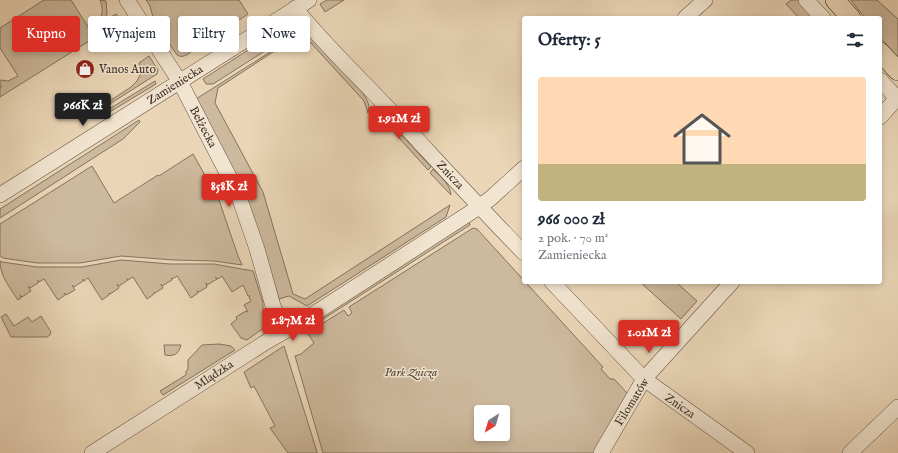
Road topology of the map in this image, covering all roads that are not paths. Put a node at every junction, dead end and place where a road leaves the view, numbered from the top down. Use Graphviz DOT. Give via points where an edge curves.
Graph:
graph roads {
  1 [pos="127,0"];
  2 [pos="309,0"];
  3 [pos="705,0"];
  4 [pos="806,0"];
  5 [pos="835,0"];
  6 [pos="295,8"];
  7 [pos="688,16"];
  8 [pos="821,16"];
  9 [pos="849,16"];
  10 [pos="882,54"];
  11 [pos="898,71"];
  12 [pos="180,82"];
  13 [pos="882,82"];
  14 [pos="882,115"];
  15 [pos="522,170"];
  16 [pos="0,195"];
  17 [pos="479,207"];
  18 [pos="522,251"];
  19 [pos="554,284"];
  20 [pos="730,284"];
  21 [pos="284,331"];
  22 [pos="644,379"];
  23 [pos="898,407"];
  24 [pos="92,453"];
  25 [pos="601,453"];
  26 [pos="747,453"];
  27 [pos="850,453"];
  1 -- 12 [label="street, Bełżecka"];
  2 -- 6 [label="street, Zamieniecka"];
  3 -- 7 [label="street"];
  4 -- 8 [label="street"];
  5 -- 9 [label="main road"];
  6 -- 12 [label="street, Zamieniecka"];
  6 -- 17 [label="street, Znicza"];
  10 -- 11 [label="main road"];
  12 -- 16 [label="street, Zamieniecka"];
  12 -- 21 [label="street, Bełżecka" via="238,194"];
  13 -- 14 [label="street" via="897,98"];
  15 -- 17 [label="street, Mlądzka"];
  17 -- 18 [label="street, Znicza"];
  17 -- 21 [label="street, Mlądzka"];
  19 -- 22 [label="street, Znicza"];
  20 -- 22 [label="street, Filomatów"];
  21 -- 24 [label="street, Mlądzka"];
  22 -- 25 [label="street, Filomatów"];
  22 -- 26 [label="street, Znicza"];
  23 -- 27 [label="street"];
}
